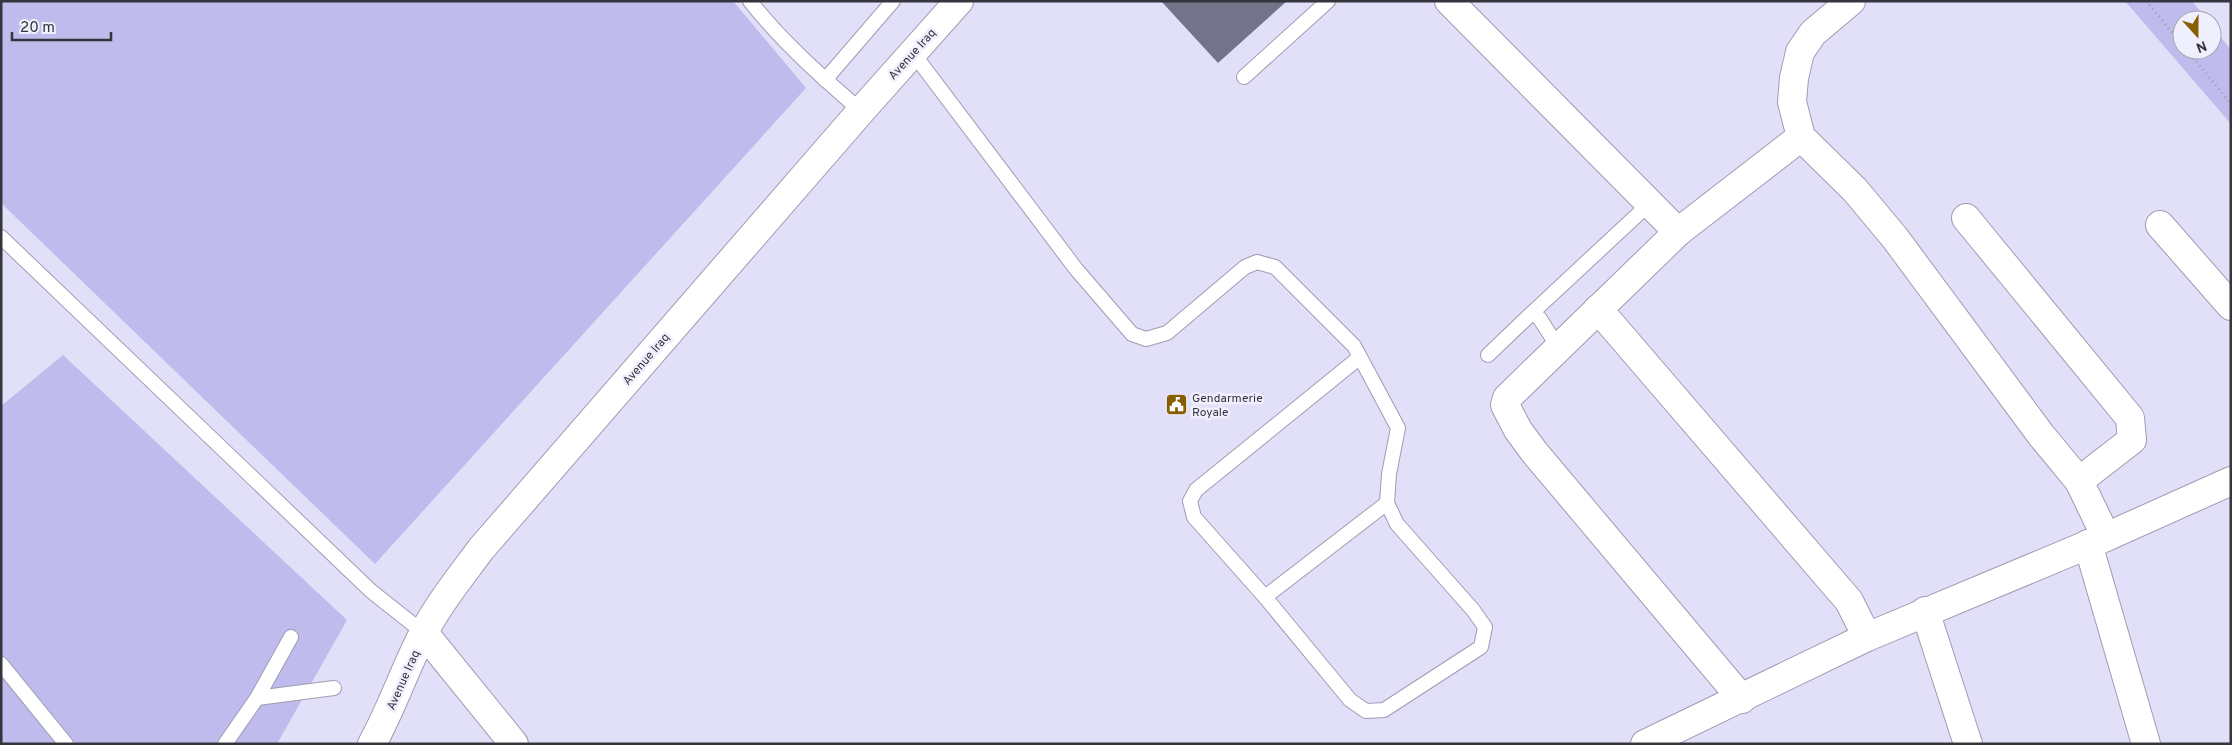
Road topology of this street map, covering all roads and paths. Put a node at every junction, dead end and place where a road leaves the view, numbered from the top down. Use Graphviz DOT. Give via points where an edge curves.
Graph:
graph roads {
  1 [pos="750,1"];
  2 [pos="893,1"];
  3 [pos="959,1"];
  4 [pos="1328,1"];
  5 [pos="1450,1"];
  6 [pos="1851,1"];
  7 [pos="2146,1"];
  8 [pos="2172,32"];
  9 [pos="913,53"];
  10 [pos="2194,60"];
  11 [pos="1244,77"];
  12 [pos="825,80"];
  13 [pos="2231,104"];
  14 [pos="861,111"];
  15 [pos="1801,137"];
  16 [pos="1649,204"];
  17 [pos="1966,218"];
  18 [pos="2160,225"];
  19 [pos="1678,232"];
  20 [pos="1,237"];
  21 [pos="2231,306"];
  22 [pos="1598,309"];
  23 [pos="1533,312"];
  24 [pos="1558,347"];
  25 [pos="1488,355"];
  26 [pos="1360,357"];
  27 [pos="2079,481"];
  28 [pos="2231,482"];
  29 [pos="1387,503"];
  30 [pos="2097,540"];
  31 [pos="1266,597"];
  32 [pos="1925,612"];
  33 [pos="424,633"];
  34 [pos="291,637"];
  35 [pos="1867,637"];
  36 [pos="1,664"];
  37 [pos="334,688"];
  38 [pos="257,698"];
  39 [pos="1742,699"];
  40 [pos="66,744"];
  41 [pos="225,744"];
  42 [pos="372,744"];
  43 [pos="514,744"];
  44 [pos="1645,744"];
  45 [pos="1968,744"];
  46 [pos="2146,744"];
  1 -- 12 [label="lane" via="782,39"];
  2 -- 12 [label="lane"];
  3 -- 9 [label="street, Avenue Iraq"];
  4 -- 11 [label="lane"];
  5 -- 16 [label="street"];
  6 -- 15 [label="street" via="1813,34 1800,52 1792,102"];
  7 -- 8 [label="path"];
  9 -- 14 [label="street, Avenue Iraq"];
  9 -- 26 [label="lane" via="1076,269 1132,334 1146,338 1167,333 1245,267 1257,262 1275,267 1354,346"];
  10 -- 13 [label="path"];
  12 -- 14 [label="lane"];
  14 -- 33 [label="street, Avenue Iraq" via="481,549 448,593"];
  15 -- 19 [label="street"];
  15 -- 27 [label="street" via="1855,190 1896,238"];
  16 -- 19 [label="street"];
  16 -- 23 [label="lane"];
  17 -- 27 [label="street" via="2130,418 2132,440"];
  18 -- 21 [label="street"];
  19 -- 22 [label="street"];
  20 -- 33 [label="lane" via="372,591"];
  22 -- 24 [label="street"];
  22 -- 35 [label="street" via="1850,601"];
  23 -- 24 [label="lane"];
  23 -- 25 [label="lane"];
  24 -- 39 [label="street" via="1507,398 1505,405 1509,415 1535,453"];
  26 -- 29 [label="lane" via="1398,428"];
  26 -- 31 [label="lane" via="1196,490 1190,501 1194,517"];
  27 -- 30 [label="street"];
  28 -- 30 [label="street"];
  29 -- 31 [label="lane"];
  29 -- 31 [label="lane" via="1397,524 1485,627 1481,647 1384,710 1366,711 1350,700"];
  30 -- 32 [label="street"];
  30 -- 46 [label="street"];
  32 -- 35 [label="street"];
  32 -- 45 [label="street"];
  33 -- 42 [label="street, Avenue Iraq"];
  33 -- 43 [label="street"];
  34 -- 38 [label="lane"];
  35 -- 39 [label="street"];
  36 -- 40 [label="lane"];
  37 -- 38 [label="lane"];
  38 -- 41 [label="lane"];
  39 -- 44 [label="street"];
}
